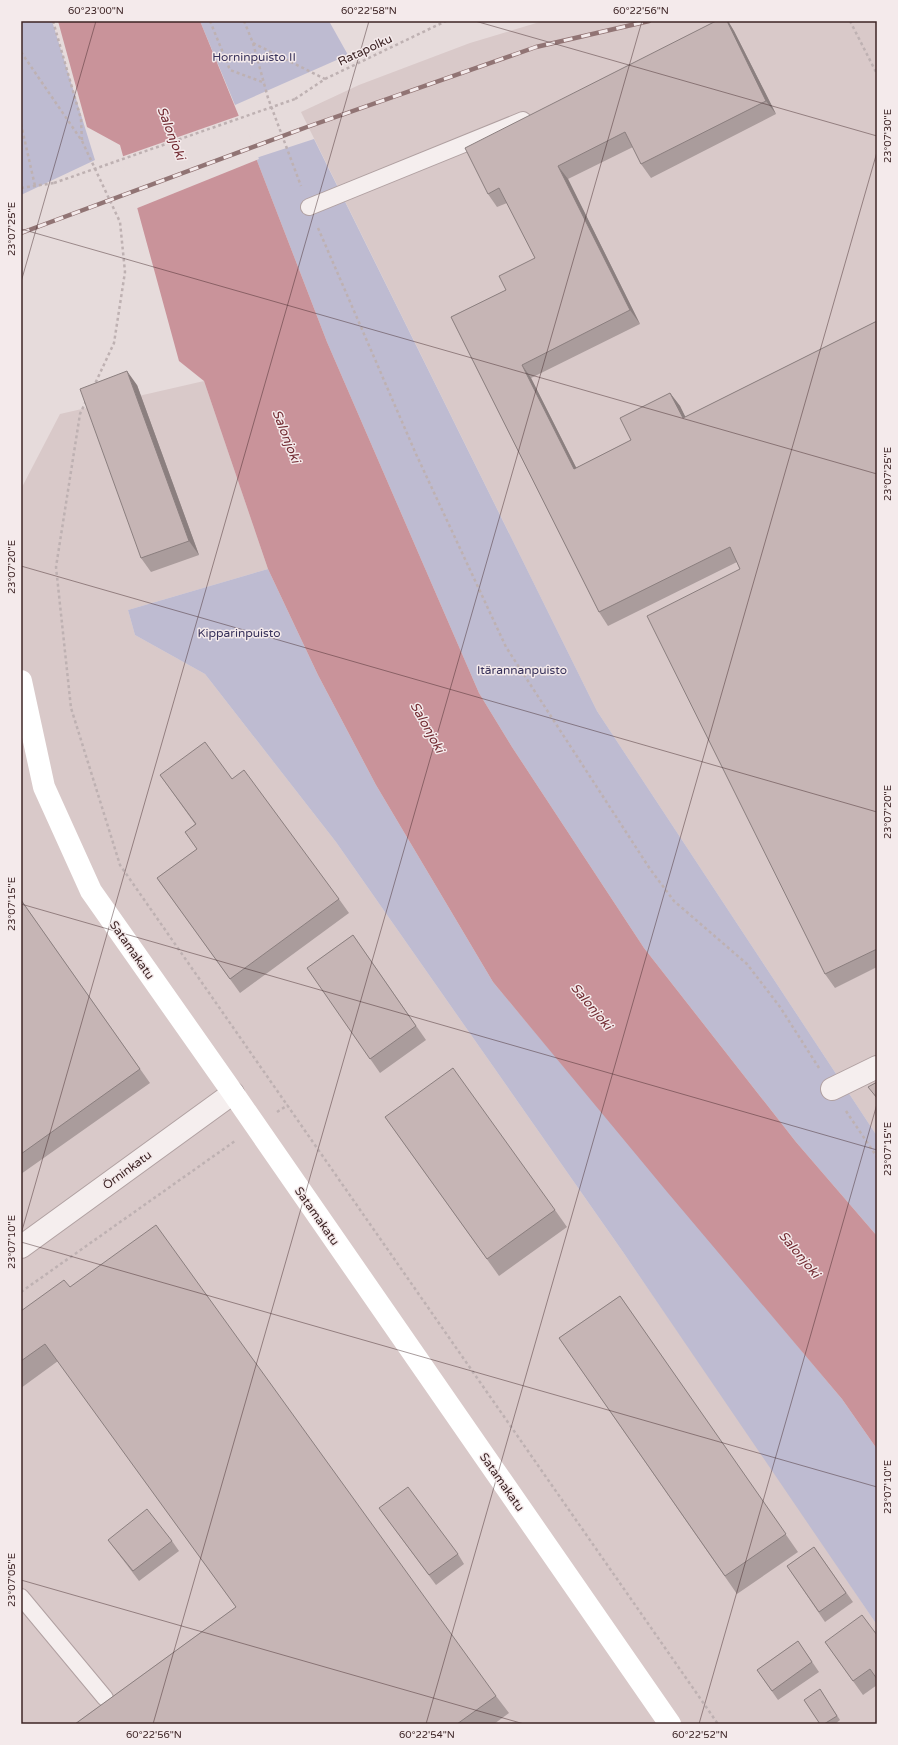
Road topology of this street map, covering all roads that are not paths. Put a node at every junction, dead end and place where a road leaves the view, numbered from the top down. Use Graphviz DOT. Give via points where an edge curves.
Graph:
graph roads {
  1 [pos="536,115"];
  2 [pos="309,207"];
  3 [pos="21,681"];
  4 [pos="877,1067"];
  5 [pos="832,1089"];
  6 [pos="233,1093"];
  7 [pos="21,1248"];
  8 [pos="21,1597"];
  9 [pos="105,1698"];
  10 [pos="670,1724"];
  1 -- 2 [label="lane"];
  3 -- 6 [label="street, Satamakatu" via="44,787 91,891"];
  4 -- 5 [label="street"];
  6 -- 7 [label="street, Örninkatu"];
  6 -- 10 [label="street, Satamakatu"];
  8 -- 9 [label="lane"];
}
